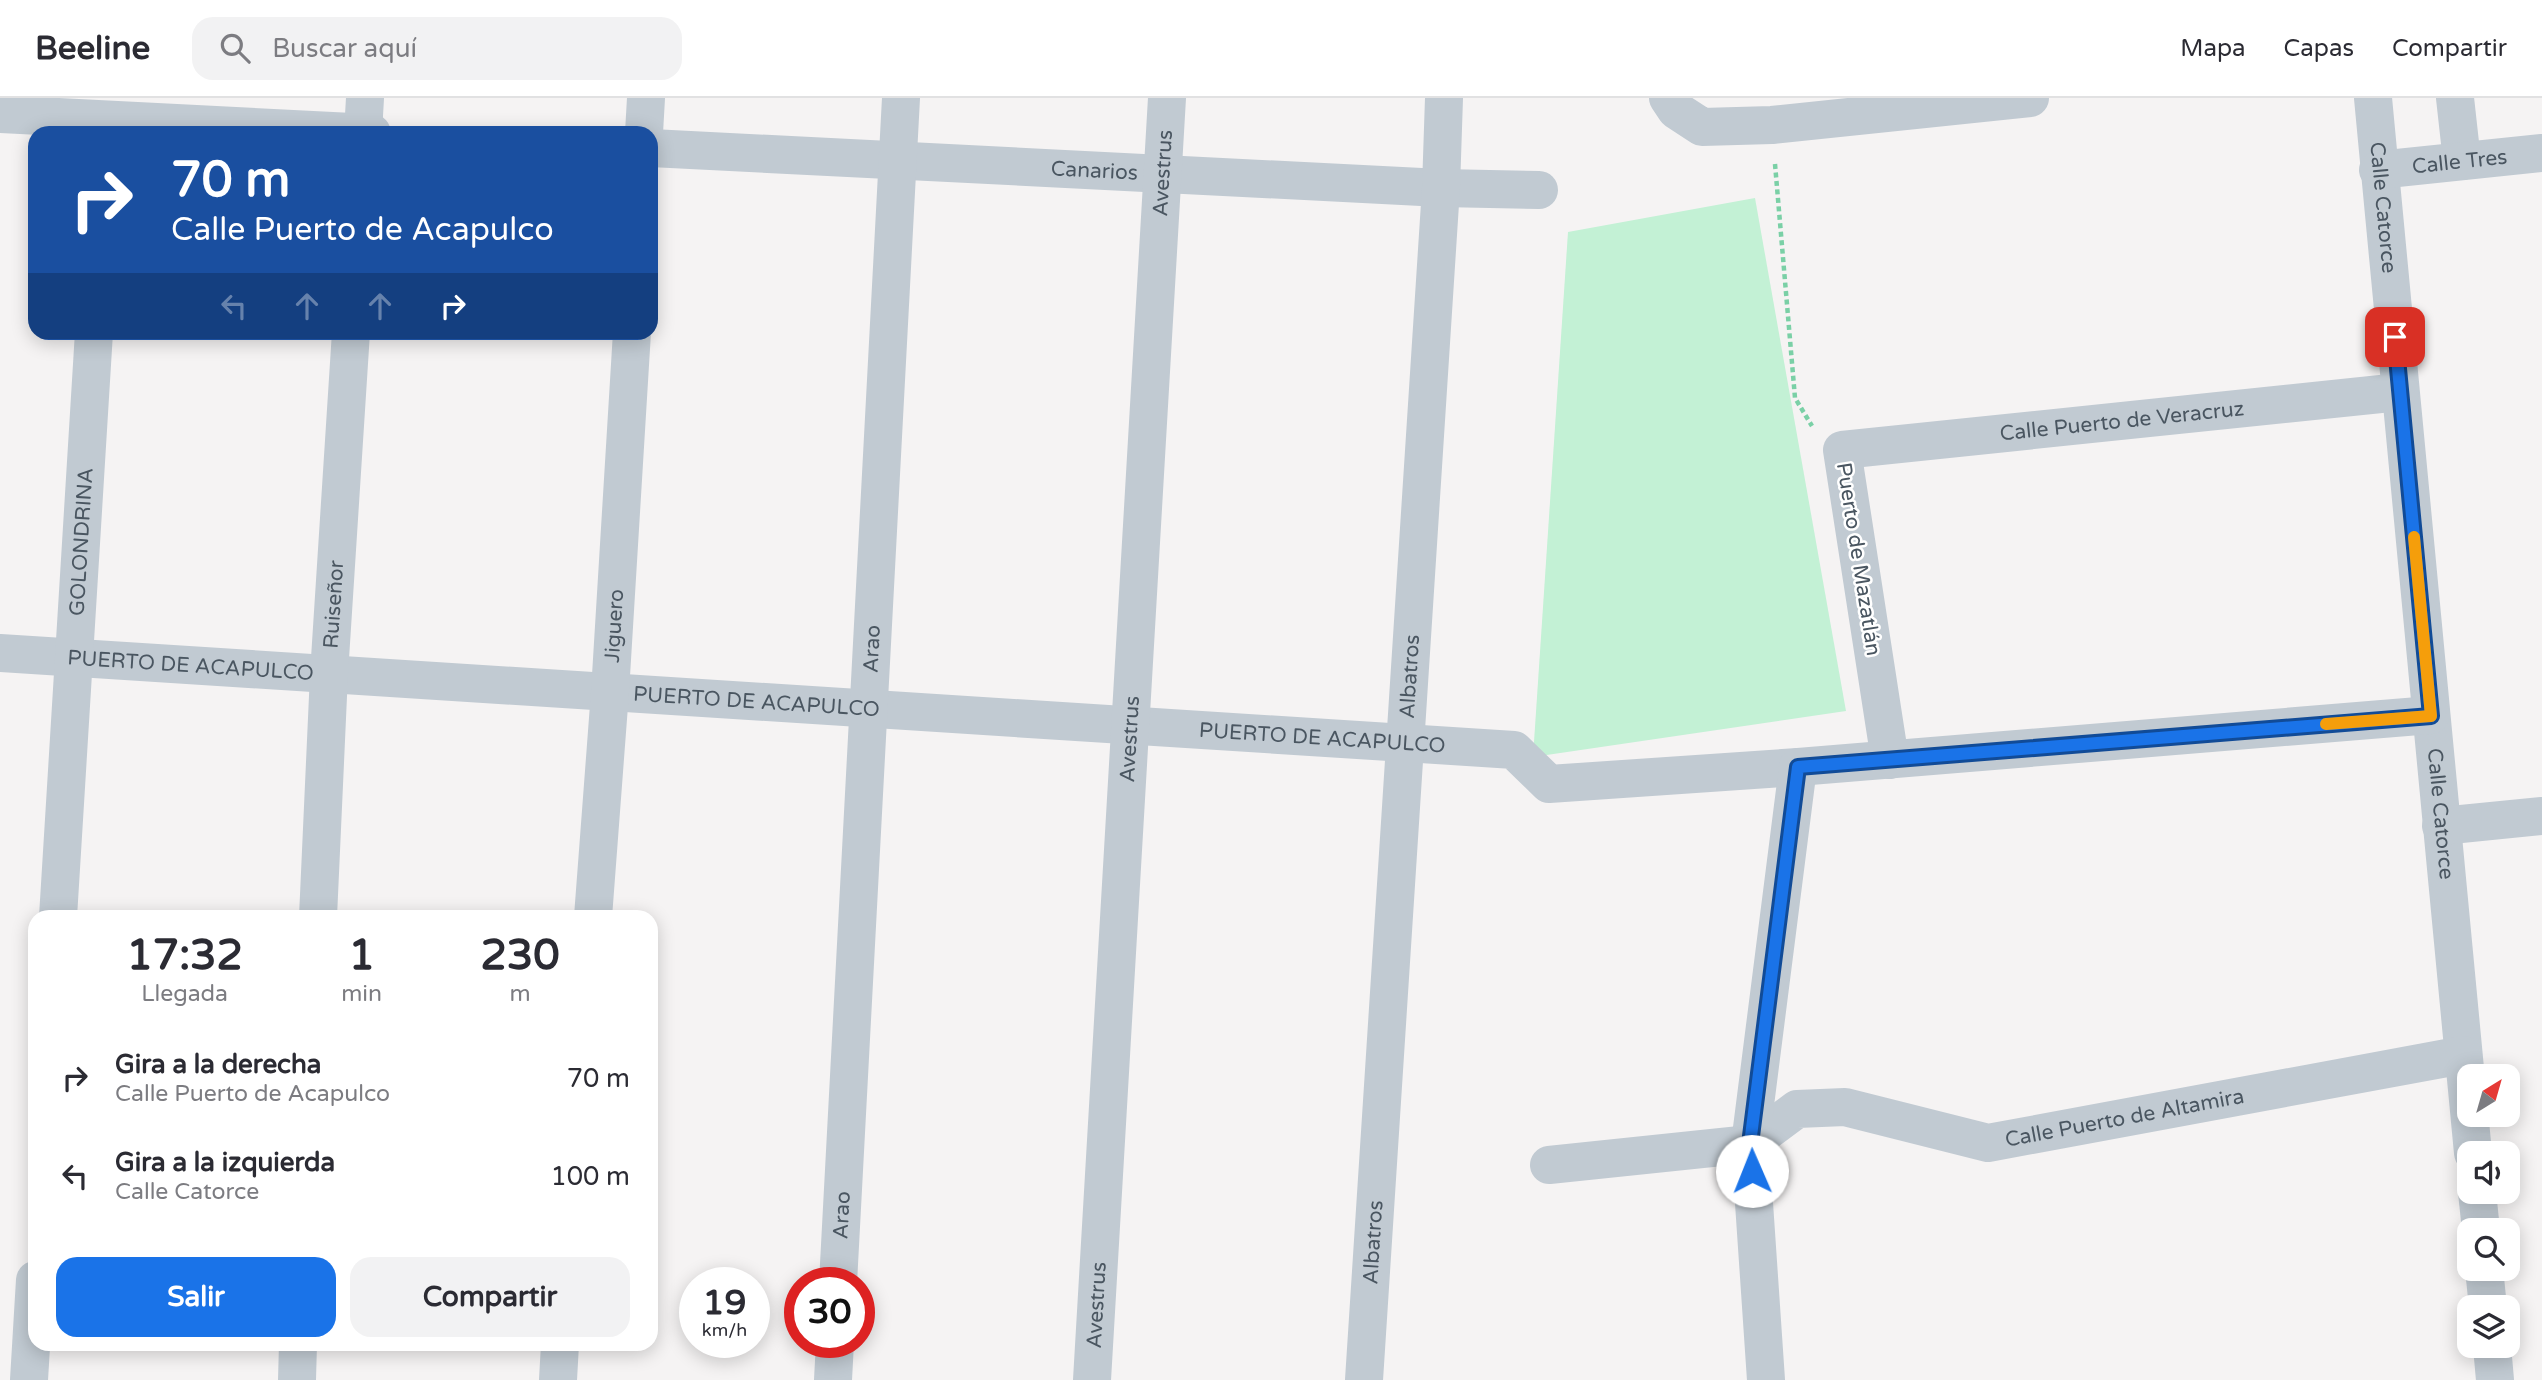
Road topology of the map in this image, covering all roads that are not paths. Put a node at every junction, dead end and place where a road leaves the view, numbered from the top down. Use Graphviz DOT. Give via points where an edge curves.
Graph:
graph roads {
  1 [pos="366,98"];
  2 [pos="646,98"];
  3 [pos="901,98"];
  4 [pos="1167,98"];
  5 [pos="1444,98"];
  6 [pos="2030,98"];
  7 [pos="2373,98"];
  8 [pos="2455,98"];
  9 [pos="1672,104"];
  10 [pos="0,114"];
  11 [pos="108,117"];
  12 [pos="251,126"];
  13 [pos="364,126"];
  14 [pos="644,126"];
  15 [pos="658,148"];
  16 [pos="2542,153"];
  17 [pos="898,161"];
  18 [pos="2462,161"];
  19 [pos="2378,170"];
  20 [pos="1163,174"];
  21 [pos="1441,188"];
  22 [pos="1539,190"];
  23 [pos="94,340"];
  24 [pos="350,340"];
  25 [pos="632,340"];
  26 [pos="2400,392"];
  27 [pos="1842,450"];
  28 [pos="0,653"];
  29 [pos="74,658"];
  30 [pos="329,674"];
  31 [pos="610,692"];
  32 [pos="869,709"];
  33 [pos="2431,716"];
  34 [pos="1130,725"];
  35 [pos="1405,743"];
  36 [pos="1890,760"];
  37 [pos="1798,767"];
  38 [pos="2542,816"];
  39 [pos="2441,826"];
  40 [pos="58,910"];
  41 [pos="318,910"];
  42 [pos="594,910"];
  43 [pos="2463,1055"];
  44 [pos="2472,1141"];
  45 [pos="1750,1144"];
  46 [pos="1549,1165"];
  47 [pos="839,1267"];
  48 [pos="31,1351"];
  49 [pos="298,1351"];
  50 [pos="560,1351"];
  51 [pos="834,1358"];
  52 [pos="2493,1358"];
  53 [pos="29,1380"];
  54 [pos="297,1380"];
  55 [pos="558,1380"];
  56 [pos="833,1380"];
  57 [pos="1092,1380"];
  58 [pos="1364,1380"];
  59 [pos="1766,1380"];
  60 [pos="2495,1380"];
  1 -- 13 [label="street"];
  2 -- 14 [label="street"];
  3 -- 17 [label="street, Arao"];
  4 -- 20 [label="street, Avestrus"];
  5 -- 21 [label="street, Albatros"];
  6 -- 9 [label="street" via="1772,125 1702,127"];
  7 -- 19 [label="street, Calle Catorce"];
  8 -- 18 [label="street"];
  10 -- 11 [label="street"];
  11 -- 12 [label="street"];
  15 -- 17 [label="street, Canarios"];
  16 -- 18 [label="street, Calle Tres"];
  17 -- 20 [label="street, Canarios"];
  17 -- 32 [label="street, Arao"];
  18 -- 19 [label="street, Calle Tres"];
  19 -- 26 [label="street, Calle Catorce"];
  20 -- 21 [label="street, Canarios"];
  20 -- 34 [label="street, Avestrus"];
  21 -- 22 [label="street, Canarios"];
  21 -- 35 [label="street, Albatros"];
  23 -- 29 [label="street, GOLONDRINA"];
  24 -- 30 [label="street, Ruiseñor"];
  25 -- 31 [label="street, Jiguero"];
  26 -- 27 [label="street, Calle Puerto de Veracruz"];
  26 -- 33 [label="street, Calle Catorce"];
  27 -- 36 [label="street, Puerto de Mazatlán"];
  28 -- 29 [label="street, PUERTO DE ACAPULCO"];
  29 -- 30 [label="street, PUERTO DE ACAPULCO"];
  29 -- 40 [label="street, GOLONDRINA"];
  30 -- 31 [label="street, PUERTO DE ACAPULCO"];
  30 -- 41 [label="street, Ruiseñor"];
  31 -- 32 [label="street, PUERTO DE ACAPULCO"];
  31 -- 42 [label="street, Jiguero"];
  32 -- 34 [label="street, PUERTO DE ACAPULCO"];
  32 -- 47 [label="street, Arao"];
  33 -- 36 [label="street"];
  33 -- 39 [label="street, Calle Catorce"];
  34 -- 35 [label="street, PUERTO DE ACAPULCO"];
  34 -- 57 [label="street, Avestrus"];
  35 -- 37 [label="street, PUERTO DE ACAPULCO" via="1514,750 1549,784"];
  35 -- 58 [label="street, Albatros"];
  36 -- 37 [label="street"];
  37 -- 45 [label="street"];
  38 -- 39 [label="street"];
  39 -- 43 [label="street, Calle Catorce"];
  43 -- 44 [label="street, Calle Catorce"];
  43 -- 45 [label="street, Calle Puerto de Altamira" via="1988,1143 1845,1107 1797,1109"];
  45 -- 46 [label="street"];
  45 -- 59 [label="street"];
  48 -- 53 [label="street"];
  49 -- 54 [label="street"];
  50 -- 55 [label="street"];
  51 -- 56 [label="street"];
  52 -- 60 [label="street"];
}
